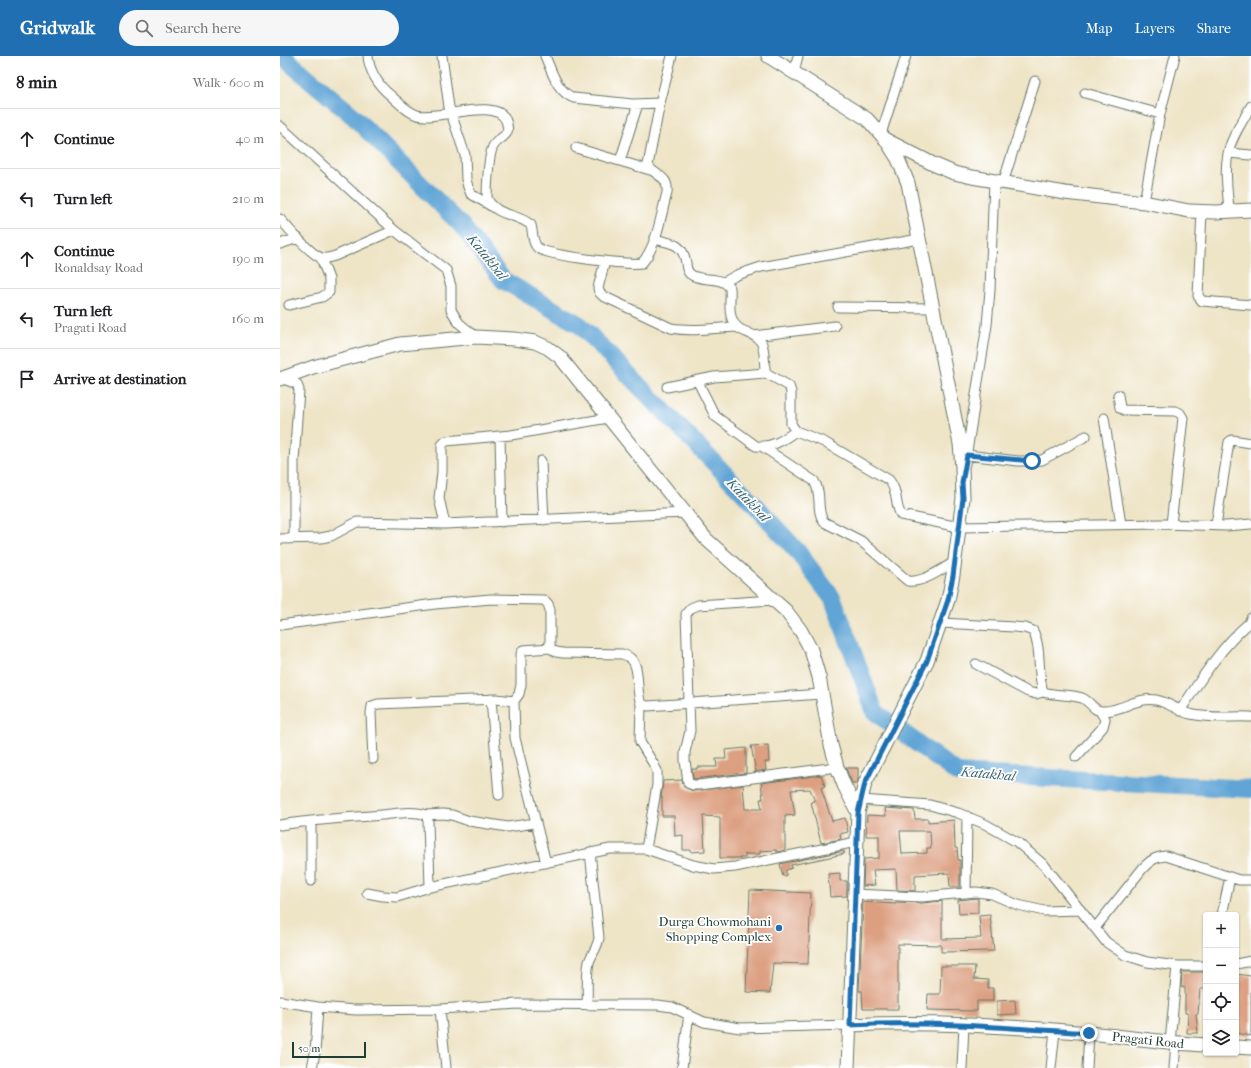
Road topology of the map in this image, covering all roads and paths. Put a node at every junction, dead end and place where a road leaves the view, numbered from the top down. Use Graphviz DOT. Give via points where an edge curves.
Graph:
graph roads {
  1 [pos="368,56"];
  2 [pos="442,56"];
  3 [pos="545,56"];
  4 [pos="672,56"];
  5 [pos="768,56"];
  6 [pos="798,56"];
  7 [pos="906,56"];
  8 [pos="1175,56"];
  9 [pos="794,72"];
  10 [pos="1035,81"];
  11 [pos="1085,93"];
  12 [pos="660,103"];
  13 [pos="638,104"];
  14 [pos="1251,106"];
  15 [pos="450,114"];
  16 [pos="1160,114"];
  17 [pos="280,126"];
  18 [pos="884,137"];
  19 [pos="576,148"];
  20 [pos="1228,153"];
  21 [pos="1251,155"];
  22 [pos="620,161"];
  23 [pos="650,170"];
  24 [pos="998,182"];
  25 [pos="1144,202"];
  26 [pos="491,206"];
  27 [pos="1251,210"];
  28 [pos="1229,211"];
  29 [pos="1202,212"];
  30 [pos="280,219"];
  31 [pos="394,230"];
  32 [pos="298,238"];
  33 [pos="654,239"];
  34 [pos="919,239"];
  35 [pos="280,244"];
  36 [pos="321,258"];
  37 [pos="605,261"];
  38 [pos="724,282"];
  39 [pos="289,305"];
  40 [pos="1251,305"];
  41 [pos="838,307"];
  42 [pos="933,308"];
  43 [pos="835,326"];
  44 [pos="736,327"];
  45 [pos="754,336"];
  46 [pos="476,337"];
  47 [pos="766,373"];
  48 [pos="281,378"];
  49 [pos="697,380"];
  50 [pos="667,387"];
  51 [pos="1118,395"];
  52 [pos="608,418"];
  53 [pos="1104,418"];
  54 [pos="796,431"];
  55 [pos="500,436"];
  56 [pos="1086,436"];
  57 [pos="1251,443"];
  58 [pos="763,447"];
  59 [pos="967,455"];
  60 [pos="541,461"];
  61 [pos="962,483"];
  62 [pos="685,513"];
  63 [pos="544,520"];
  64 [pos="502,522"];
  65 [pos="445,524"];
  66 [pos="1121,524"];
  67 [pos="1171,524"];
  68 [pos="1251,524"];
  69 [pos="1216,525"];
  70 [pos="959,527"];
  71 [pos="280,538"];
  72 [pos="294,538"];
  73 [pos="955,562"];
  74 [pos="774,600"];
  75 [pos="1251,618"];
  76 [pos="941,623"];
  77 [pos="280,625"];
  78 [pos="550,648"];
  79 [pos="976,664"];
  80 [pos="1043,692"];
  81 [pos="821,694"];
  82 [pos="491,699"];
  83 [pos="514,701"];
  84 [pos="689,703"];
  85 [pos="641,704"];
  86 [pos="1100,711"];
  87 [pos="1180,711"];
  88 [pos="1251,717"];
  89 [pos="1076,757"];
  90 [pos="373,759"];
  91 [pos="837,766"];
  92 [pos="499,795"];
  93 [pos="859,807"];
  94 [pos="426,815"];
  95 [pos="966,816"];
  96 [pos="311,821"];
  97 [pos="535,824"];
  98 [pos="280,826"];
  99 [pos="856,842"];
  100 [pos="646,849"];
  101 [pos="590,852"];
  102 [pos="546,863"];
  103 [pos="1230,877"];
  104 [pos="1251,880"];
  105 [pos="311,881"];
  106 [pos="430,887"];
  107 [pos="367,893"];
  108 [pos="966,893"];
  109 [pos="854,894"];
  110 [pos="1080,910"];
  111 [pos="1223,912"];
  112 [pos="1095,928"];
  113 [pos="1251,961"];
  114 [pos="1239,963"];
  115 [pos="1177,966"];
  116 [pos="1203,966"];
  117 [pos="280,1000"];
  118 [pos="587,1005"];
  119 [pos="318,1008"];
  120 [pos="440,1009"];
  121 [pos="689,1014"];
  122 [pos="850,1025"];
  123 [pos="964,1025"];
  124 [pos="1055,1031"];
  125 [pos="1089,1033"];
  126 [pos="1173,1043"];
  127 [pos="1203,1045"];
  128 [pos="1239,1047"];
  129 [pos="1251,1048"];
  130 [pos="312,1068"];
  131 [pos="446,1068"];
  132 [pos="682,1068"];
  133 [pos="848,1068"];
  134 [pos="962,1068"];
  135 [pos="1051,1068"];
  136 [pos="1087,1068"];
  137 [pos="1174,1068"];
  1 -- 15 [label="street" via="373,74 386,91 409,111 428,117"];
  2 -- 15 [label="street"];
  3 -- 13 [label="street" via="562,91 569,96"];
  4 -- 12 [label="street"];
  5 -- 9 [label="street"];
  6 -- 9 [label="street"];
  7 -- 18 [label="street"];
  8 -- 16 [label="street"];
  9 -- 18 [label="street" via="867,119"];
  10 -- 24 [label="street"];
  11 -- 16 [label="street"];
  12 -- 13 [label="street"];
  12 -- 23 [label="street" via="648,160"];
  13 -- 22 [label="street"];
  14 -- 20 [label="street" via="1235,134"];
  15 -- 26 [label="street" via="464,155 466,179 471,194"];
  15 -- 26 [label="street" via="484,109 503,115 507,121 506,136 494,145 491,154 487,199"];
  16 -- 25 [label="street"];
  17 -- 31 [label="street"];
  18 -- 24 [label="street" via="933,164 954,172"];
  18 -- 34 [label="street" via="898,159 908,183"];
  19 -- 22 [label="street"];
  20 -- 21 [label="street"];
  20 -- 28 [label="street"];
  22 -- 23 [label="street"];
  23 -- 33 [label="street" via="663,178 668,186"];
  24 -- 25 [label="street"];
  24 -- 59 [label="street" via="987,325"];
  25 -- 29 [label="street"];
  26 -- 37 [label="street" via="531,225 537,248 556,254"];
  27 -- 28 [label="street"];
  28 -- 29 [label="street"];
  29 -- 40 [label="street" via="1198,296 1202,301"];
  30 -- 32 [label="street"];
  31 -- 36 [label="street" via="335,256"];
  31 -- 46 [label="street" via="446,270 452,286 452,310 459,322"];
  32 -- 35 [label="street"];
  32 -- 36 [label="street"];
  33 -- 37 [label="street" via="648,256 642,263"];
  33 -- 38 [label="street" via="681,249 689,273"];
  34 -- 38 [label="street" via="761,266"];
  34 -- 42 [label="street"];
  36 -- 39 [label="street" via="329,279 329,292 322,297"];
  37 -- 44 [label="street" via="598,288 603,296 671,328 680,330"];
  38 -- 44 [label="street" via="730,288 730,313"];
  41 -- 42 [label="street"];
  42 -- 61 [label="street" via="960,444"];
  43 -- 45 [label="street"];
  44 -- 45 [label="street"];
  45 -- 47 [label="street" via="761,342"];
  46 -- 48 [label="street" via="400,344"];
  46 -- 52 [label="street" via="535,342 548,348 560,357"];
  47 -- 49 [label="street"];
  47 -- 54 [label="street" via="789,386 791,424"];
  48 -- 72 [label="street" via="297,384 299,390 294,461"];
  49 -- 50 [label="street"];
  49 -- 58 [label="street" via="715,416 752,444"];
  51 -- 67 [label="street" via="1120,408 1124,410 1175,411 1180,412 1183,418"];
  52 -- 55 [label="street"];
  52 -- 62 [label="street"];
  53 -- 66 [label="street"];
  54 -- 58 [label="street" via="771,446"];
  54 -- 70 [label="street" via="824,442 889,480 894,486 901,515"];
  55 -- 64 [label="street"];
  55 -- 65 [label="street" via="446,442 442,446 438,498"];
  56 -- 59 [label="street" via="1042,460 1018,461"];
  57 -- 69 [label="street" via="1232,440 1229,442"];
  58 -- 73 [label="street" via="814,481 818,487 821,517 824,522 865,544 908,581 922,580"];
  59 -- 61 [label="street"];
  60 -- 63 [label="street"];
  61 -- 70 [label="street" via="963,498"];
  62 -- 63 [label="street"];
  62 -- 74 [label="street" via="706,539"];
  63 -- 64 [label="street"];
  64 -- 65 [label="street"];
  65 -- 72 [label="street" via="357,522 331,536"];
  66 -- 67 [label="street"];
  66 -- 70 [label="street"];
  67 -- 69 [label="street"];
  68 -- 69 [label="street"];
  70 -- 73 [label="street"];
  71 -- 72 [label="street"];
  73 -- 76 [label="street"];
  74 -- 81 [label="street" via="801,631 811,650"];
  74 -- 84 [label="street" via="698,605 686,614"];
  75 -- 87 [label="street" via="1218,654"];
  76 -- 80 [label="street" via="1033,631 1037,639"];
  76 -- 93 [label="street" via="927,661 865,783"];
  77 -- 78 [label="street" via="435,604 491,599 544,600 550,610"];
  78 -- 83 [label="street" via="523,650 521,685"];
  78 -- 85 [label="street" via="563,653 629,655 634,660"];
  79 -- 80 [label="street" via="1028,692"];
  80 -- 86 [label="street" via="1084,699"];
  81 -- 84 [label="street"];
  81 -- 91 [label="street"];
  82 -- 83 [label="street"];
  82 -- 90 [label="street" via="372,706"];
  82 -- 92 [label="street"];
  83 -- 97 [label="street" via="515,738"];
  84 -- 85 [label="street" via="648,706"];
  84 -- 91 [label="street" via="690,731 685,760 688,783 693,786"];
  85 -- 100 [label="street" via="640,742 657,771"];
  86 -- 87 [label="street" via="1146,700 1157,700"];
  86 -- 89 [label="street" via="1105,719 1103,727"];
  87 -- 88 [label="street" via="1204,716"];
  91 -- 93 [label="street" via="844,785"];
  93 -- 95 [label="street" via="930,805"];
  93 -- 99 [label="street"];
  94 -- 96 [label="street" via="414,813"];
  94 -- 97 [label="street" via="452,815 469,821 508,827"];
  94 -- 106 [label="street"];
  95 -- 108 [label="street"];
  95 -- 110 [label="street" via="1017,842 1045,866"];
  96 -- 98 [label="street"];
  96 -- 105 [label="street"];
  97 -- 102 [label="street"];
  99 -- 100 [label="street" via="714,869 693,865"];
  99 -- 109 [label="street"];
  100 -- 101 [label="street"];
  101 -- 102 [label="street"];
  101 -- 118 [label="street" via="599,938 588,968"];
  102 -- 106 [label="street"];
  103 -- 104 [label="street"];
  103 -- 111 [label="street"];
  103 -- 112 [label="street" via="1159,856 1143,868"];
  106 -- 107 [label="street" via="397,897"];
  108 -- 109 [label="street" via="922,897"];
  108 -- 110 [label="street" via="992,894 1018,905 1044,911"];
  109 -- 122 [label="street"];
  110 -- 112 [label="street"];
  112 -- 115 [label="street" via="1106,942 1125,955 1146,962"];
  113 -- 114 [label="street"];
  115 -- 116 [label="street"];
  115 -- 126 [label="street"];
  117 -- 119 [label="street"];
  118 -- 120 [label="street" via="518,1004"];
  118 -- 121 [label="street" via="658,1005"];
  119 -- 120 [label="street"];
  119 -- 130 [label="street"];
  120 -- 131 [label="street"];
  121 -- 122 [label="street" via="704,1022 740,1028"];
  121 -- 132 [label="street"];
  122 -- 123 [label="street, Pragati Road"];
  122 -- 133 [label="street"];
  123 -- 124 [label="street, Pragati Road"];
  123 -- 134 [label="street"];
  124 -- 125 [label="street, Pragati Road"];
  124 -- 135 [label="street"];
  125 -- 126 [label="street, Pragati Road"];
  125 -- 136 [label="street"];
  126 -- 127 [label="street, Pragati Road"];
  126 -- 137 [label="street"];
  128 -- 129 [label="street"];
}
